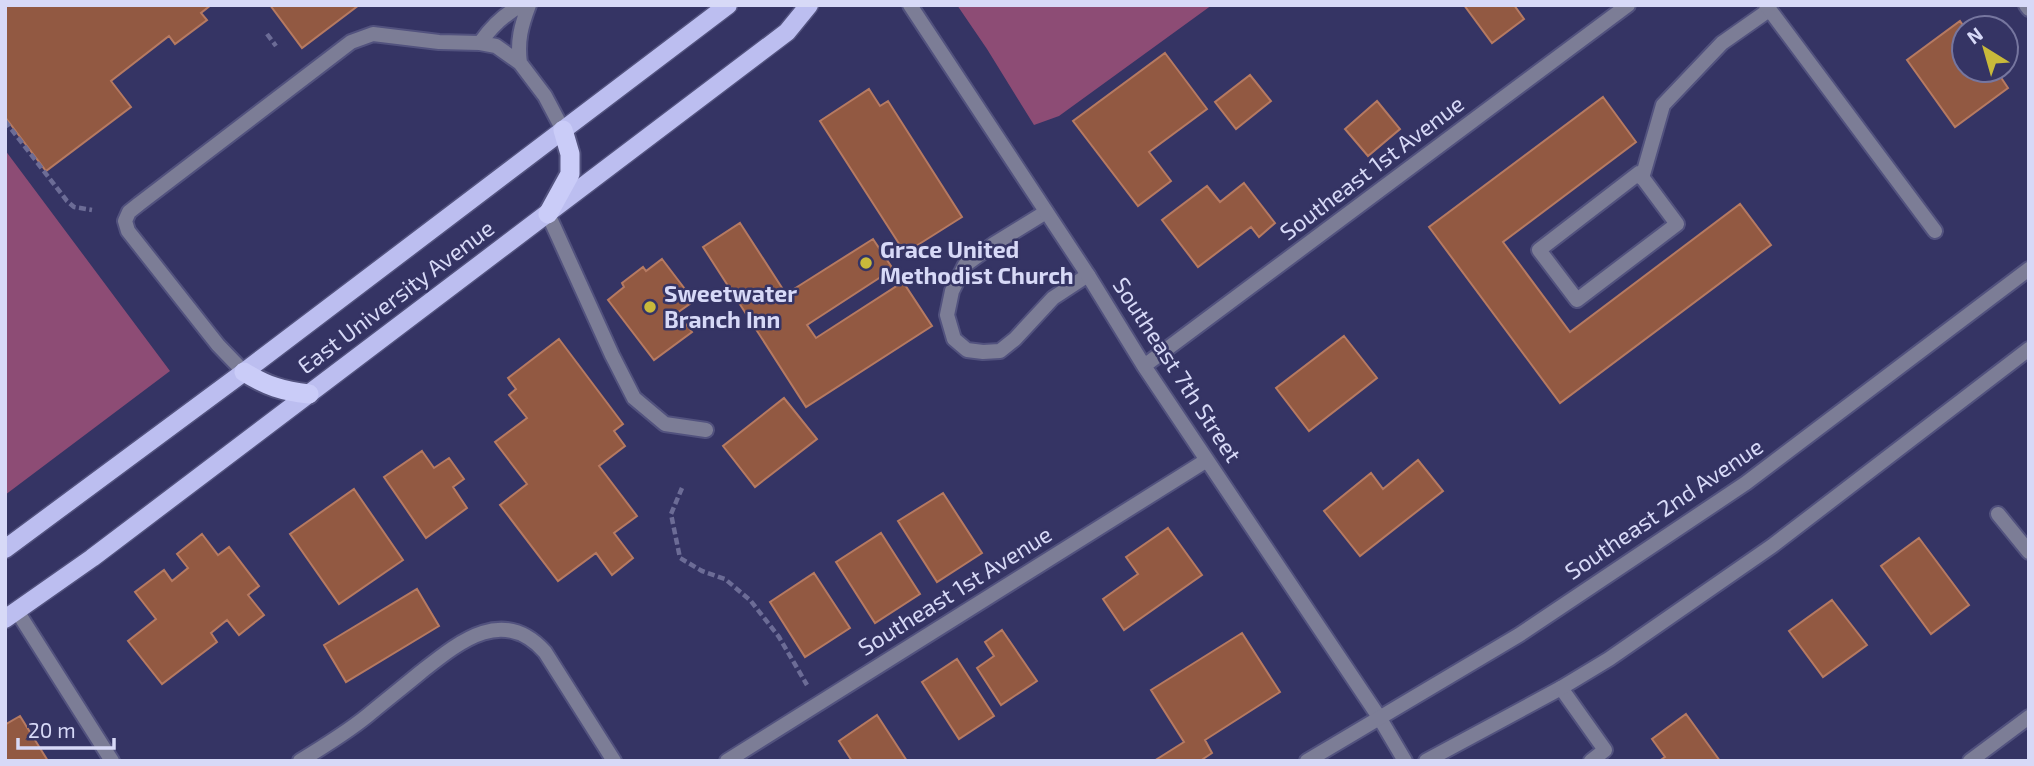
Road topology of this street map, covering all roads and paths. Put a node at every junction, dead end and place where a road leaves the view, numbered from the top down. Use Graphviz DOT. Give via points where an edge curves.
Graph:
graph roads {
  1 [pos="522,5"];
  2 [pos="529,5"];
  3 [pos="728,5"];
  4 [pos="809,5"];
  5 [pos="909,5"];
  6 [pos="1628,5"];
  7 [pos="1768,8"];
  8 [pos="267,34"];
  9 [pos="480,43"];
  10 [pos="276,46"];
  11 [pos="520,63"];
  12 [pos="5,121"];
  13 [pos="563,130"];
  14 [pos="1642,178"];
  15 [pos="92,210"];
  16 [pos="1046,212"];
  17 [pos="548,214"];
  18 [pos="1935,231"];
  19 [pos="2029,269"];
  20 [pos="1088,275"];
  21 [pos="2029,349"];
  22 [pos="1144,366"];
  23 [pos="244,372"];
  24 [pos="309,394"];
  25 [pos="706,430"];
  26 [pos="1207,460"];
  27 [pos="682,488"];
  28 [pos="1998,514"];
  29 [pos="5,549"];
  30 [pos="2029,552"];
  31 [pos="11,615"];
  32 [pos="1560,688"];
  33 [pos="817,705"];
  34 [pos="1379,717"];
  35 [pos="2029,717"];
  36 [pos="112,761"];
  37 [pos="300,761"];
  38 [pos="614,761"];
  39 [pos="727,761"];
  40 [pos="1307,761"];
  41 [pos="1405,761"];
  42 [pos="1426,761"];
  43 [pos="1591,761"];
  44 [pos="1970,761"];
  1 -- 9 [label="street" via="494,25"];
  2 -- 11 [label="street" via="518,45"];
  3 -- 13 [label="main road, East University Avenue"];
  4 -- 17 [label="main road, East University Avenue" via="787,32"];
  5 -- 16 [label="street, Southeast 7th Street"];
  6 -- 22 [label="street, Southeast 1st Avenue"];
  7 -- 14 [label="street" via="1722,43 1663,105"];
  7 -- 18 [label="street"];
  8 -- 10 [label="path"];
  9 -- 11 [label="street" via="496,46"];
  9 -- 23 [label="street" via="373,34 351,43 129,212 125,221 128,231"];
  11 -- 13 [label="street"];
  12 -- 15 [label="path" via="67,201"];
  13 -- 17 [label="highway" via="570,174"];
  13 -- 23 [label="main road, East University Avenue"];
  14 -- 14 [label="street" via="1639,173 1539,250 1577,300 1677,223"];
  16 -- 20 [label="street, Southeast 7th Street"];
  16 -- 20 [label="street" via="965,265 947,315 954,339 967,350 1000,351 1053,298"];
  17 -- 24 [label="main road, East University Avenue"];
  17 -- 25 [label="street" via="634,398 664,424"];
  19 -- 34 [label="street, Southeast 2nd Avenue" via="1746,484 1519,635"];
  20 -- 22 [label="street, Southeast 7th Street"];
  21 -- 32 [label="street" via="1772,546"];
  22 -- 26 [label="street, Southeast 7th Street"];
  23 -- 24 [label="highway" via="266,385"];
  23 -- 29 [label="main road, East University Avenue"];
  24 -- 31 [label="main road, East University Avenue"];
  26 -- 33 [label="street, Southeast 1st Avenue"];
  26 -- 34 [label="street, Southeast 7th Street"];
  27 -- 33 [label="path" via="671,514 680,558 724,579 750,600 779,637"];
  28 -- 30 [label="street"];
  31 -- 36 [label="street"];
  32 -- 42 [label="street"];
  32 -- 43 [label="street" via="1605,750"];
  33 -- 39 [label="street, Southeast 1st Avenue"];
  34 -- 40 [label="street, Southeast 2nd Avenue"];
  34 -- 41 [label="street, Southeast 7th Street"];
  35 -- 44 [label="street"];
  37 -- 38 [label="street" via="347,732 453,647 497,629 517,631 535,640"];
}
